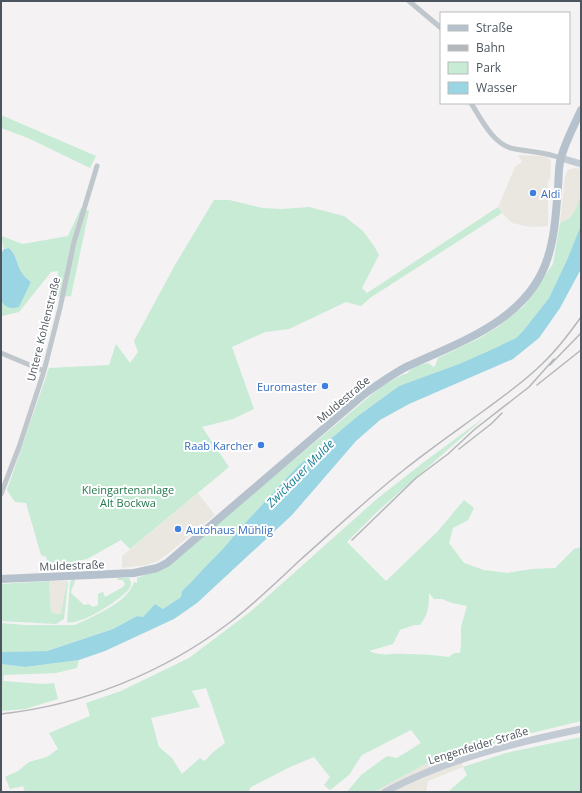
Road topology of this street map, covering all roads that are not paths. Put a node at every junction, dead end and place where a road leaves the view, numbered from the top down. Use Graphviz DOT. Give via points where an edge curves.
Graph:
graph roads {
  1 [pos="409,1"];
  2 [pos="440,27"];
  3 [pos="472,104"];
  4 [pos="581,110"];
  5 [pos="561,158"];
  6 [pos="580,164"];
  7 [pos="97,166"];
  8 [pos="1,353"];
  9 [pos="44,371"];
  10 [pos="1,494"];
  11 [pos="1,579"];
  12 [pos="581,729"];
  13 [pos="385,792"];
  1 -- 2 [label="street"];
  3 -- 5 [label="street" via="502,144 514,149 538,151"];
  4 -- 5 [label="main road, Muldestraße"];
  5 -- 6 [label="main road"];
  5 -- 11 [label="main road, Muldestraße" via="548,260 531,291 521,303 497,322 380,382 167,563 134,574"];
  7 -- 9 [label="street, Untere Kohlenstraße" via="74,242"];
  8 -- 9 [label="street"];
  9 -- 10 [label="street, Untere Kohlenstraße"];
  12 -- 13 [label="main road, Lengenfelder Straße" via="506,746 436,768"];
}
